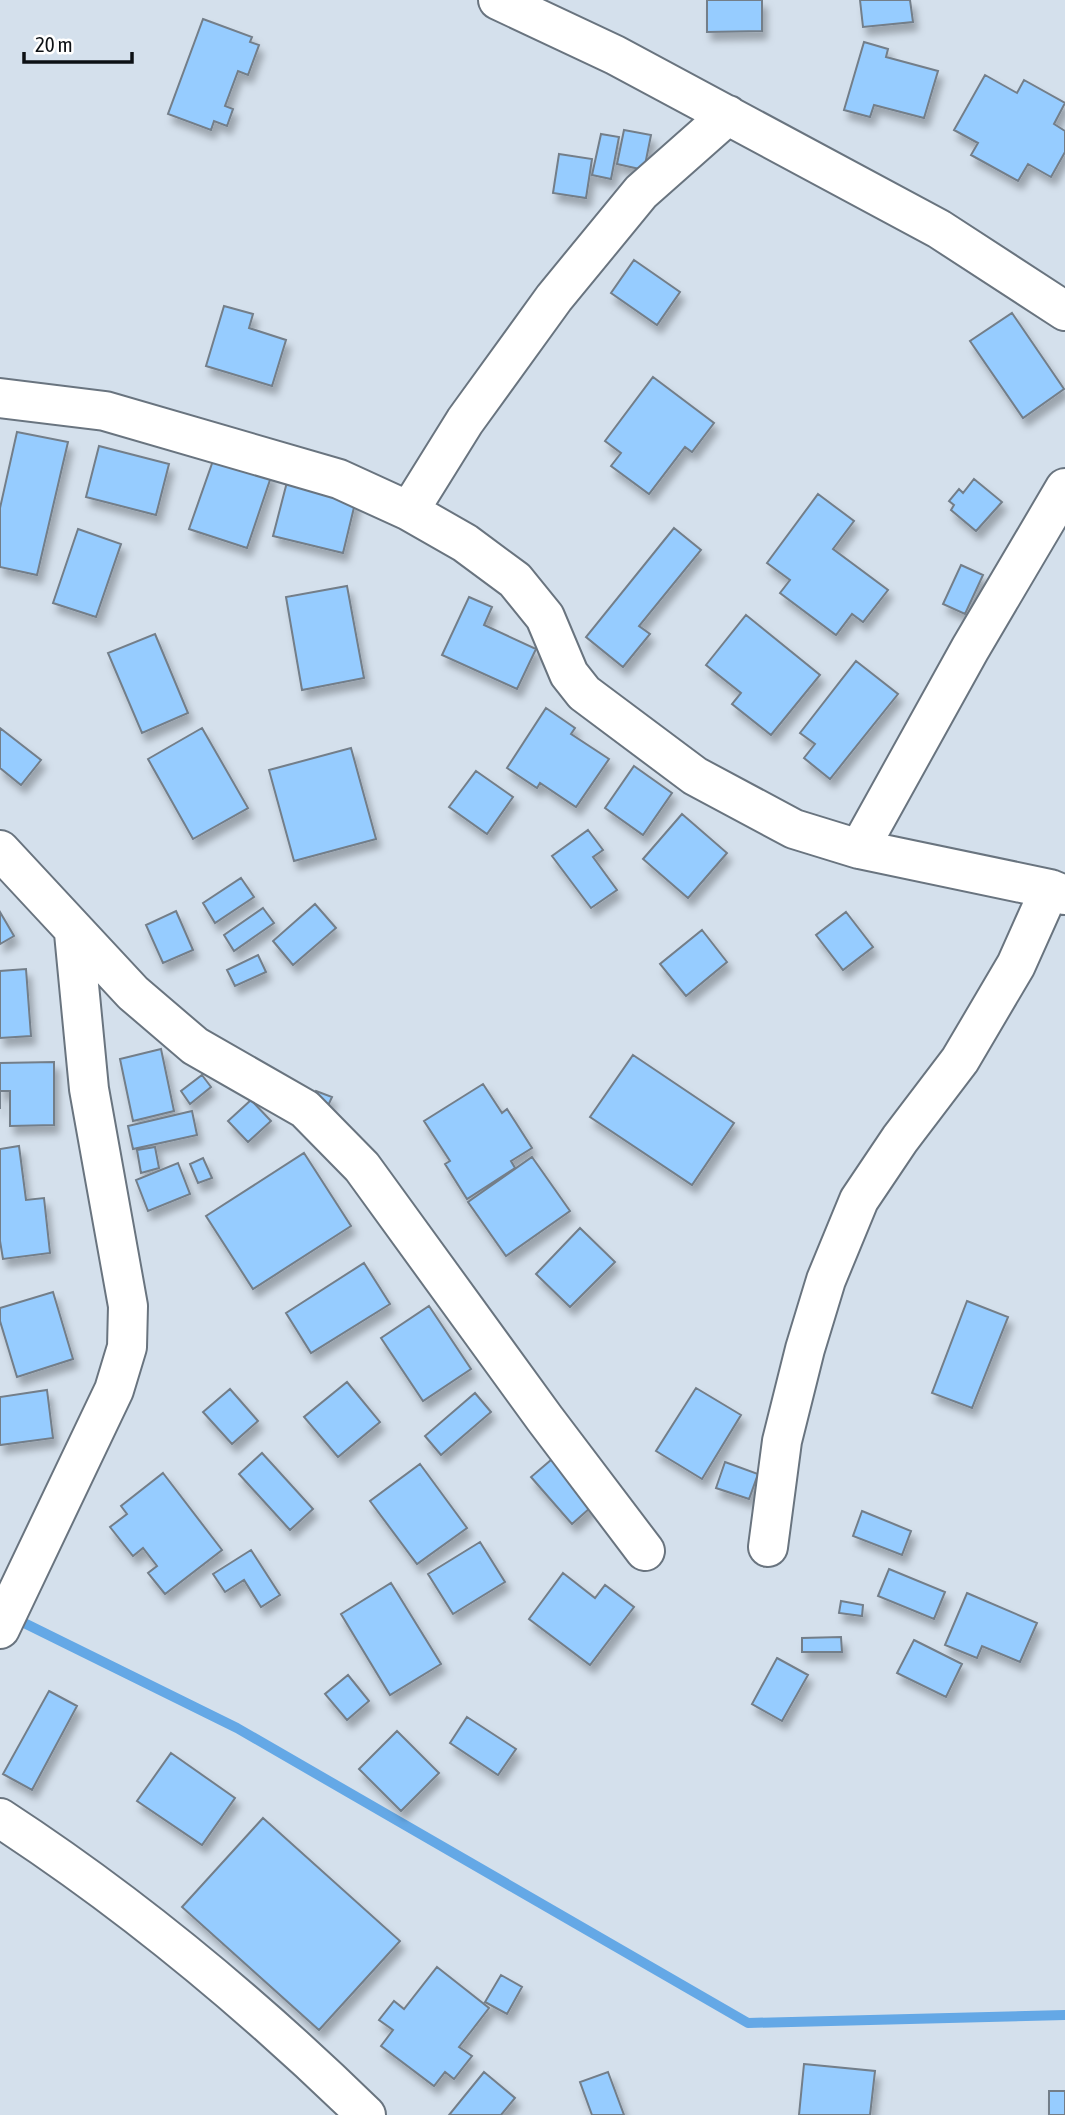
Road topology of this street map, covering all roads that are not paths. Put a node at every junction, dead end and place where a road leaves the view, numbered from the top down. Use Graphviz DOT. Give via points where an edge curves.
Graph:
graph roads {
  1 [pos="498,0"];
  2 [pos="728,115"];
  3 [pos="1065,311"];
  4 [pos="0,398"];
  5 [pos="1065,488"];
  6 [pos="409,511"];
  7 [pos="859,849"];
  8 [pos="0,850"];
  9 [pos="1057,892"];
  10 [pos="74,933"];
  11 [pos="768,1547"];
  12 [pos="645,1551"];
  13 [pos="0,1629"];
  14 [pos="0,1818"];
  15 [pos="366,2115"];
  1 -- 2 [label="street"];
  2 -- 3 [label="street" via="939,229"];
  2 -- 6 [label="street" via="641,192 554,298 465,421"];
  4 -- 6 [label="street" via="106,411 340,480"];
  5 -- 7 [label="street"];
  6 -- 7 [label="street" via="465,543 515,580 545,617 569,674 584,693 695,775 794,829"];
  7 -- 9 [label="street"];
  8 -- 10 [label="street"];
  9 -- 11 [label="street" via="960,1060 859,1200 826,1280 805,1349 782,1441"];
  10 -- 12 [label="street" via="133,993 195,1046 305,1109 362,1167"];
  10 -- 13 [label="street" via="89,1089 128,1306 127,1347 114,1391"];
  14 -- 15 [label="street" via="135,1913 233,1993"];
}
